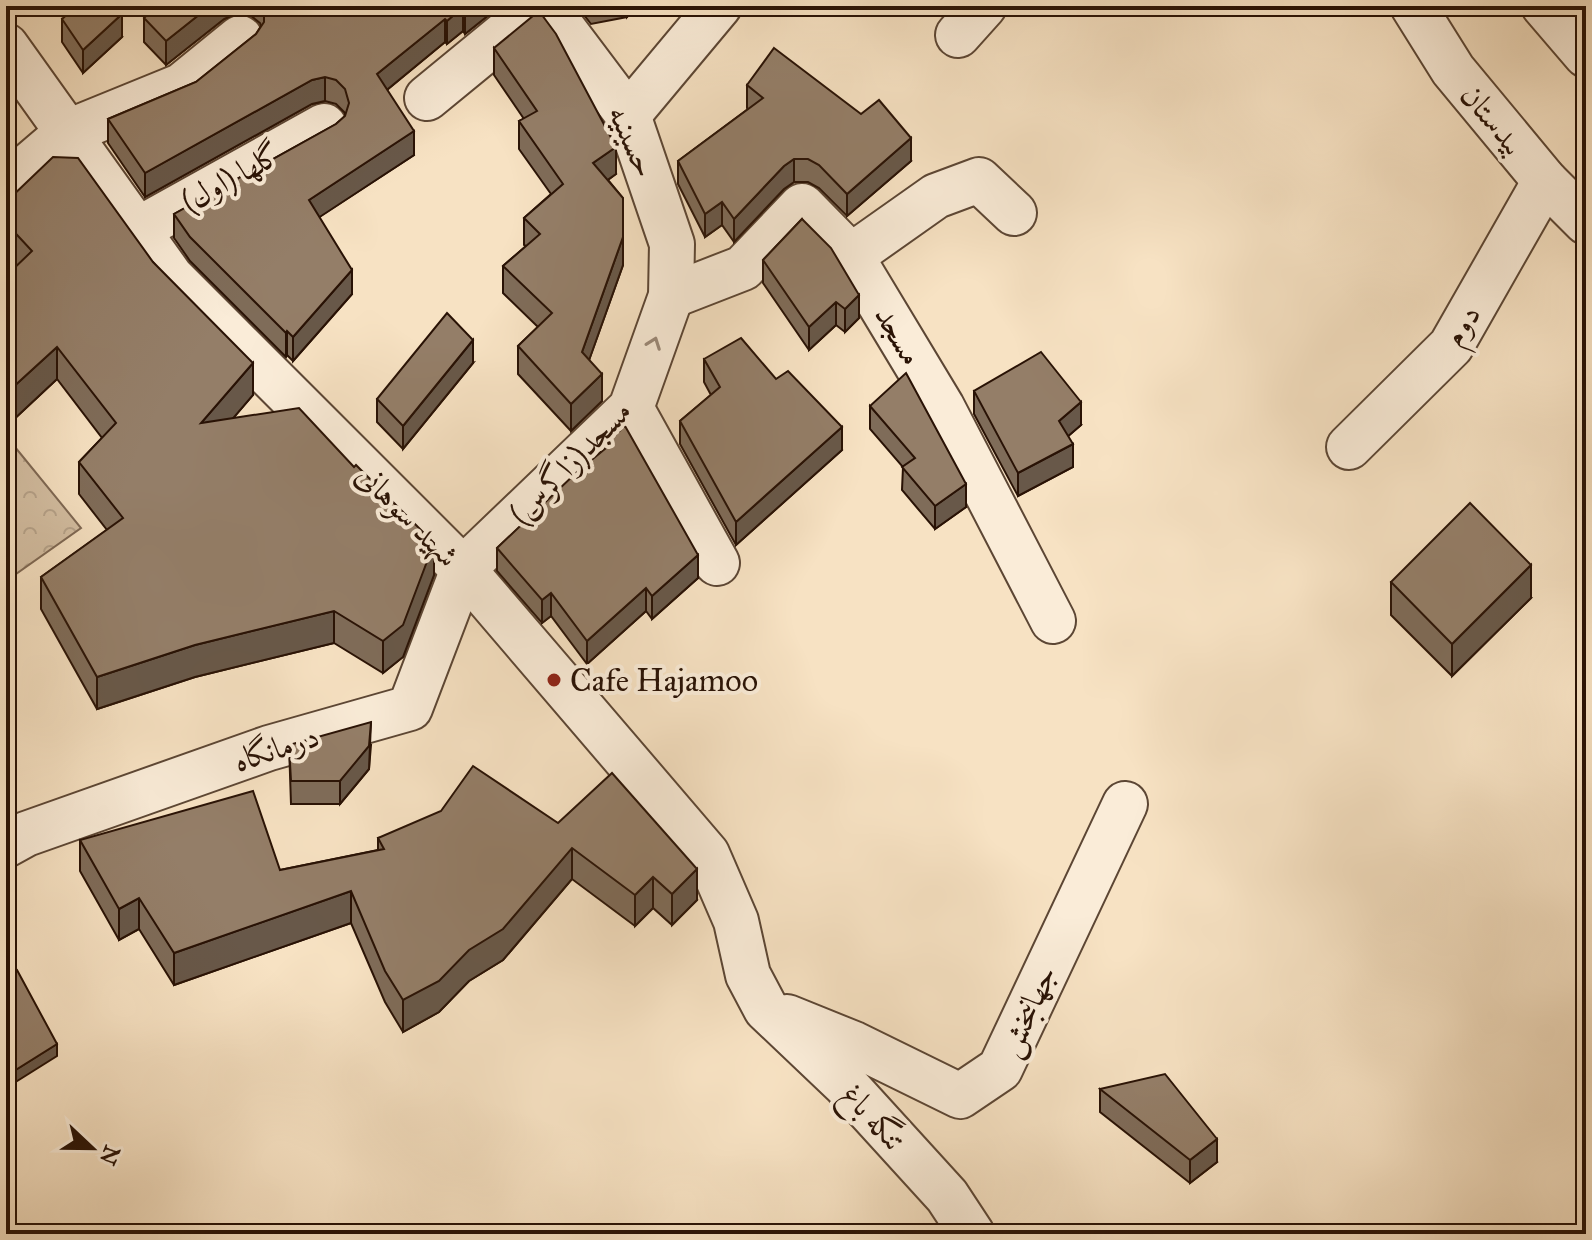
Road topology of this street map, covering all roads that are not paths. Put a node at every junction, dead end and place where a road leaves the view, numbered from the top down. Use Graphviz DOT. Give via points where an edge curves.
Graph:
graph roads {
  1 [pos="539,6"];
  2 [pos="546,6"];
  3 [pos="719,6"];
  4 [pos="1413,6"];
  5 [pos="1544,6"];
  6 [pos="240,38"];
  7 [pos="6,46"];
  8 [pos="1586,55"];
  9 [pos="427,98"];
  10 [pos="628,115"];
  11 [pos="324,126"];
  12 [pos="68,132"];
  13 [pos="1545,181"];
  14 [pos="6,185"];
  15 [pos="1014,213"];
  16 [pos="1586,222"];
  17 [pos="139,229"];
  18 [pos="851,256"];
  19 [pos="671,296"];
  20 [pos="631,408"];
  21 [pos="1349,447"];
  22 [pos="717,563"];
  23 [pos="463,569"];
  24 [pos="1053,621"];
  25 [pos="1125,804"];
  26 [pos="6,845"];
  27 [pos="766,1009"];
  28 [pos="972,1234"];
  1 -- 9 [label="street"];
  2 -- 10 [label="street, حسینیه"];
  3 -- 10 [label="street"];
  4 -- 13 [label="street, بیدستان" via="1453,70"];
  5 -- 8 [label="street"];
  6 -- 12 [label="street" via="181,86"];
  7 -- 12 [label="street, شهید سوهانی"];
  10 -- 19 [label="street, حسینیه" via="672,244"];
  11 -- 17 [label="street, گلها (اول)"];
  12 -- 14 [label="street"];
  12 -- 17 [label="street, شهید سوهانی"];
  13 -- 16 [label="street, بیدستان"];
  13 -- 21 [label="street, دوم" via="1451,346"];
  15 -- 18 [label="street" via="979,180 936,196"];
  17 -- 23 [label="street, شهید سوهانی" via="171,277"];
  18 -- 19 [label="street, مسجد" via="802,206 743,268"];
  18 -- 24 [label="street, مسجد" via="942,407"];
  20 -- 19 [label="street, مسجد(زاگرس), one-way"];
  20 -- 22 [label="street"];
  20 -- 23 [label="street, مسجد(زاگرس)"];
  23 -- 26 [label="street, درمانگاه" via="410,708 269,748"];
  23 -- 27 [label="street, شهید سوهانی" via="707,854 736,921 748,975"];
  25 -- 27 [label="street, جهانبخش" via="1000,1069 960,1096 854,1044"];
  27 -- 28 [label="street, تنگه باغ" via="845,1084 947,1196"];
}
